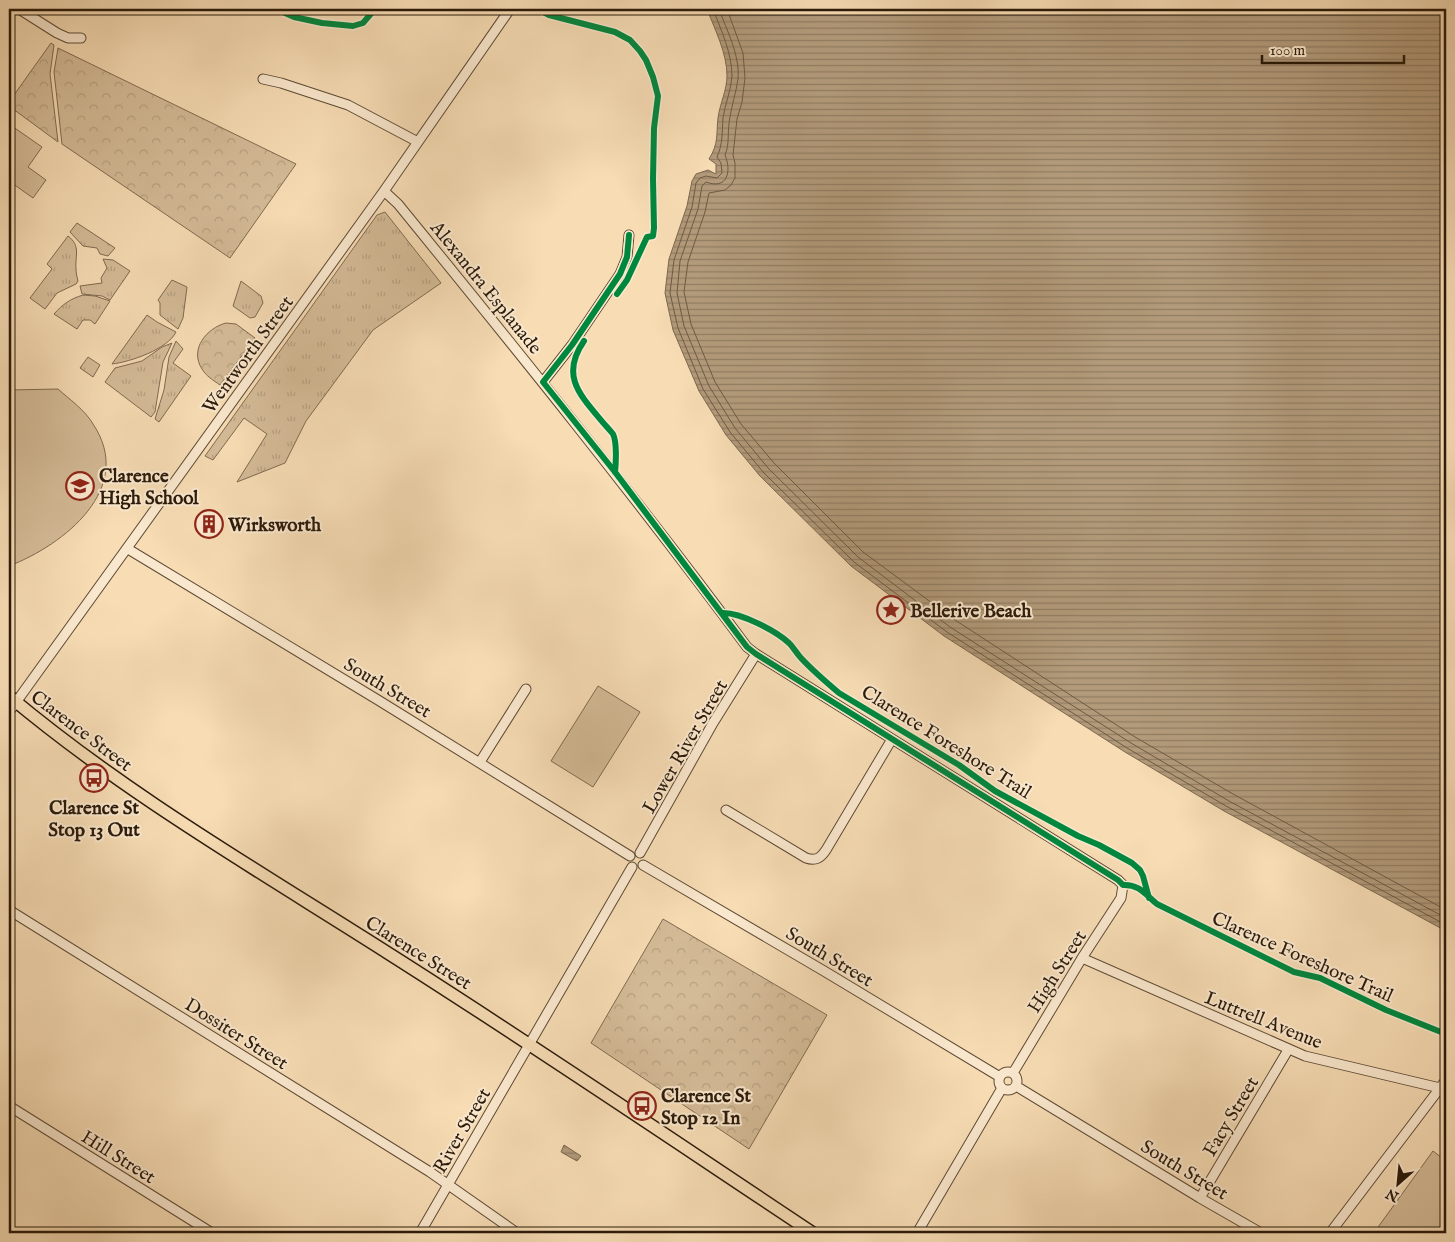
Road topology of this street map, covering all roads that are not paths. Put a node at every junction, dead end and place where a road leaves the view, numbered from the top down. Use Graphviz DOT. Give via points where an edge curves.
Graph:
graph roads {
  1 [pos="19,9"];
  2 [pos="508,12"];
  3 [pos="81,38"];
  4 [pos="263,79"];
  5 [pos="418,142"];
  6 [pos="384,191"];
  7 [pos="629,235"];
  8 [pos="543,382"];
  9 [pos="128,549"];
  10 [pos="756,654"];
  11 [pos="526,689"];
  12 [pos="12,699"];
  13 [pos="9,712"];
  14 [pos="892,739"];
  15 [pos="480,762"];
  16 [pos="726,810"];
  17 [pos="640,854"];
  18 [pos="630,856"];
  19 [pos="644,865"];
  20 [pos="632,867"];
  21 [pos="1123,885"];
  22 [pos="9,910"];
  23 [pos="1082,958"];
  24 [pos="530,1044"];
  25 [pos="1288,1050"];
  26 [pos="1013,1073"];
  27 [pos="1000,1077"];
  28 [pos="1446,1080"];
  29 [pos="1016,1086"];
  30 [pos="1002,1088"];
  31 [pos="1440,1088"];
  32 [pos="9,1106"];
  33 [pos="448,1184"];
  34 [pos="1200,1198"];
  35 [pos="1332,1232"];
  36 [pos="212,1233"];
  37 [pos="420,1233"];
  38 [pos="517,1233"];
  39 [pos="813,1233"];
  40 [pos="917,1233"];
  41 [pos="1261,1233"];
  1 -- 3 [label="street" via="57,33 68,38"];
  2 -- 5 [label="street, Wentworth Street"];
  4 -- 5 [label="street" via="348,105"];
  5 -- 6 [label="street, Wentworth Street"];
  6 -- 8 [label="street, Alexandra Esplanade"];
  6 -- 9 [label="street, Wentworth Street"];
  7 -- 8 [label="street" via="627,257 620,274"];
  8 -- 10 [label="street, Alexandra Esplanade"];
  9 -- 12 [label="street, Wentworth Street"];
  9 -- 15 [label="street, South Street"];
  10 -- 14 [label="street, Alexandra Esplanade"];
  10 -- 17 [label="street, Lower River Street" via="713,723"];
  11 -- 15 [label="street"];
  12 -- 13 [label="street, Wentworth Street"];
  12 -- 24 [label="main road, Clarence Street" via="160,809"];
  14 -- 16 [label="street" via="823,854 816,859 806,858"];
  14 -- 21 [label="street, Alexandra Esplanade"];
  15 -- 18 [label="street, South Street"];
  17 -- 18 [label="street" via="636,852"];
  17 -- 19 [label="street" via="644,857"];
  18 -- 20 [label="street" via="628,862"];
  19 -- 20 [label="street" via="638,869"];
  19 -- 27 [label="street, South Street"];
  20 -- 24 [label="street"];
  21 -- 23 [label="street, High Street" via="1122,898"];
  22 -- 33 [label="street, Dossiter Street"];
  23 -- 25 [label="street, Luttrell Avenue"];
  23 -- 26 [label="street, High Street"];
  24 -- 33 [label="street, River Street"];
  24 -- 39 [label="main road, Clarence Street"];
  25 -- 31 [label="street, Luttrell Avenue"];
  25 -- 34 [label="street, Facy Street"];
  26 -- 27 [label="street" via="1007,1072"];
  26 -- 29 [label="street"];
  27 -- 30 [label="street"];
  28 -- 31 [label="street"];
  29 -- 30 [label="street" via="1009,1090"];
  29 -- 34 [label="street, South Street"];
  30 -- 40 [label="street"];
  31 -- 35 [label="street"];
  32 -- 36 [label="street, Hill Street"];
  33 -- 37 [label="street, River Street"];
  33 -- 38 [label="street, Dossiter Street"];
  34 -- 41 [label="street, South Street"];
}
